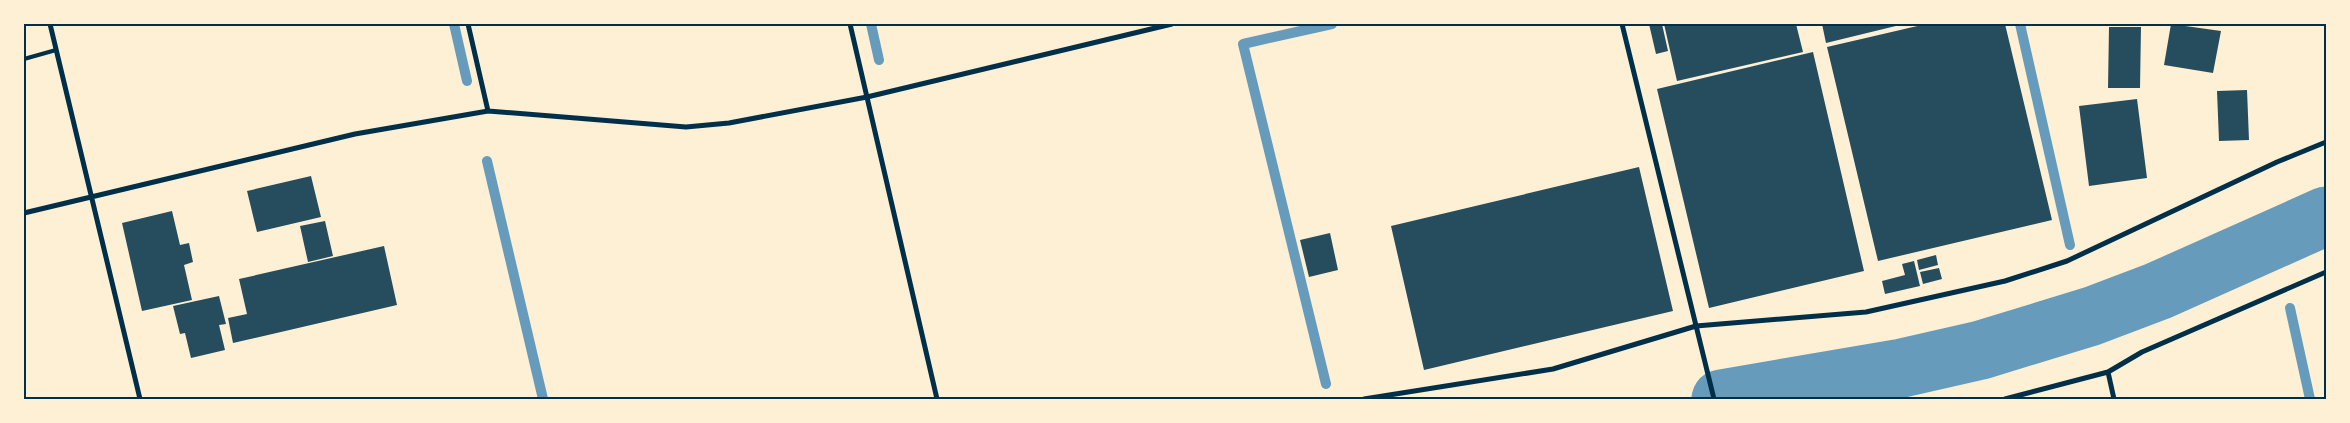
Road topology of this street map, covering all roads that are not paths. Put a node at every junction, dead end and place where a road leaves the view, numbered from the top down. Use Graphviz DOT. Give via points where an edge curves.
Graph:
graph roads {
  1 [pos="50,24"];
  2 [pos="468,24"];
  3 [pos="850,24"];
  4 [pos="1172,24"];
  5 [pos="1622,24"];
  6 [pos="56,50"];
  7 [pos="24,59"];
  8 [pos="867,97"];
  9 [pos="488,112"];
  10 [pos="2326,142"];
  11 [pos="92,197"];
  12 [pos="24,213"];
  13 [pos="2326,272"];
  14 [pos="1696,326"];
  15 [pos="2108,372"];
  16 [pos="140,399"];
  17 [pos="937,399"];
  18 [pos="1364,399"];
  19 [pos="1714,399"];
  20 [pos="2004,399"];
  21 [pos="2114,399"];
  1 -- 6 [label="street"];
  2 -- 9 [label="street"];
  3 -- 8 [label="street"];
  4 -- 8 [label="street"];
  5 -- 14 [label="street"];
  6 -- 7 [label="lane"];
  6 -- 11 [label="street"];
  8 -- 9 [label="street" via="686,128"];
  8 -- 17 [label="street"];
  9 -- 11 [label="street" via="355,134"];
  10 -- 14 [label="street" via="2067,261 2005,281 1866,312"];
  11 -- 12 [label="street"];
  11 -- 16 [label="street"];
  13 -- 15 [label="street" via="2142,352"];
  14 -- 18 [label="street" via="1553,369"];
  14 -- 19 [label="street"];
  15 -- 20 [label="street"];
  15 -- 21 [label="street"];
}
